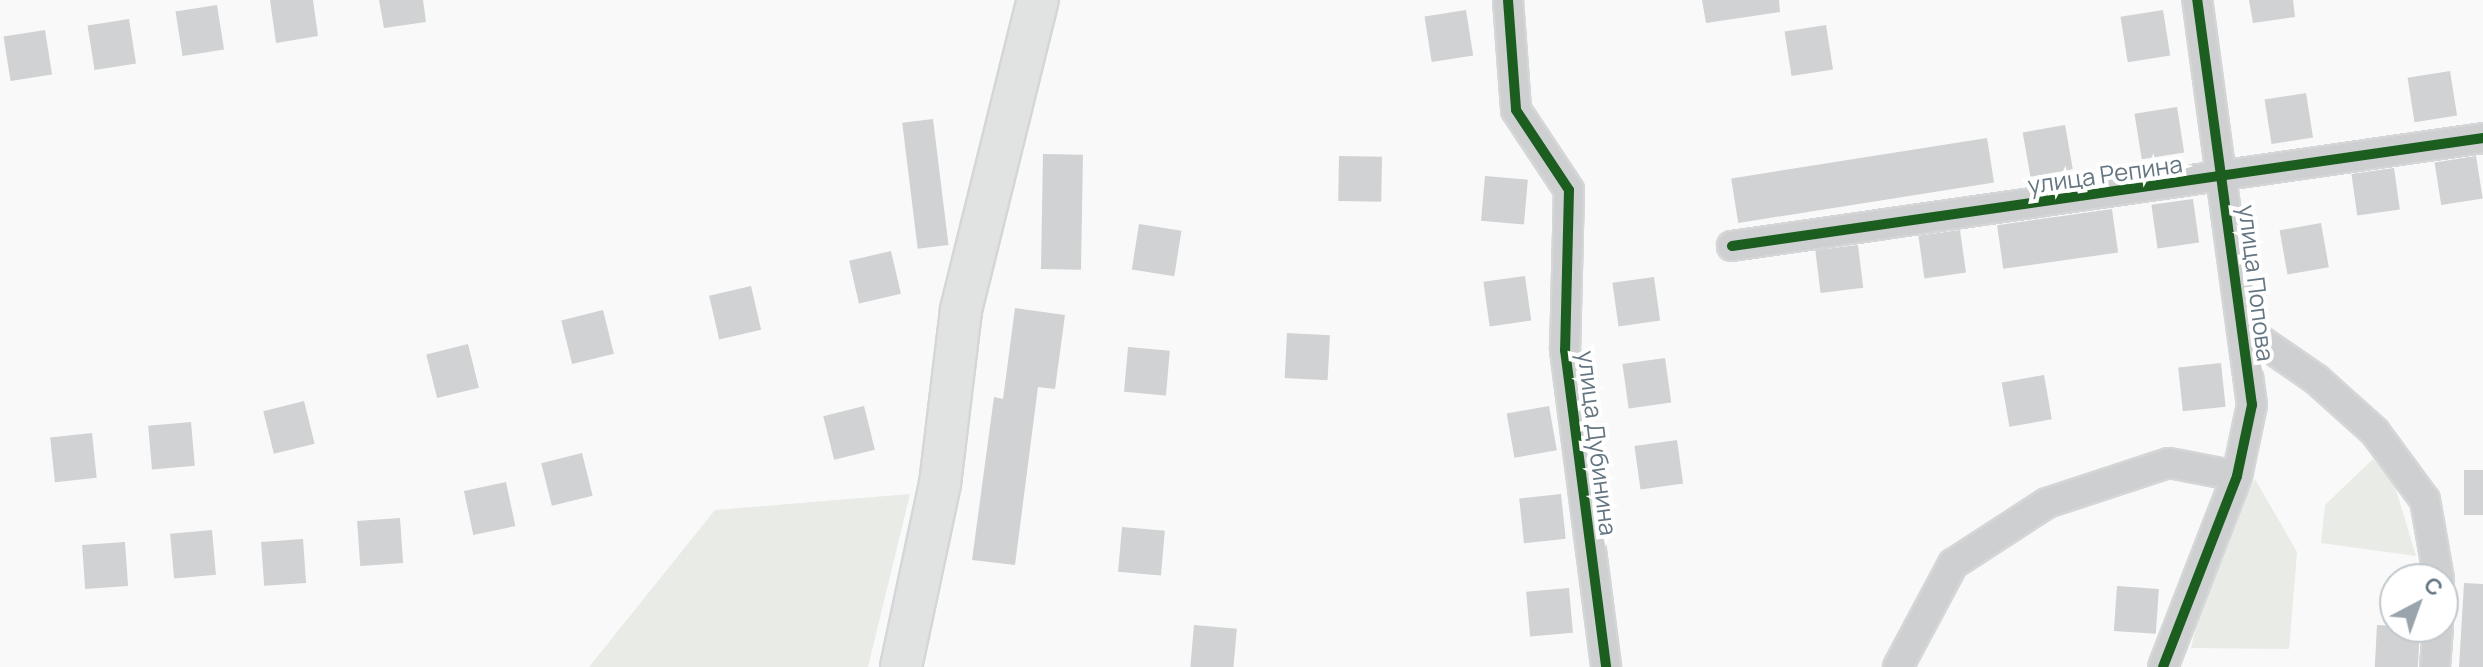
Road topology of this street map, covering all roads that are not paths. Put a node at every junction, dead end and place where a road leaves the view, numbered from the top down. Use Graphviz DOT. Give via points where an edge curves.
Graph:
graph roads {
  1 [pos="1038,0"];
  2 [pos="1508,0"];
  3 [pos="2197,0"];
  4 [pos="2483,138"];
  5 [pos="2223,177"];
  6 [pos="1732,246"];
  7 [pos="2242,328"];
  8 [pos="2237,476"];
  9 [pos="2436,563"];
  10 [pos="2437,643"];
  11 [pos="901,667"];
  12 [pos="1606,667"];
  13 [pos="1898,667"];
  14 [pos="2163,667"];
  15 [pos="2436,667"];
  1 -- 11 [label="street" via="961,310 940,484"];
  2 -- 12 [label="street, улица Дубинина" via="1516,110 1569,190 1565,350"];
  3 -- 5 [label="street, улица Попова"];
  4 -- 5 [label="street, улица Репина"];
  5 -- 6 [label="street, улица Репина"];
  5 -- 7 [label="street, улица Попова"];
  7 -- 8 [label="street, улица Попова" via="2252,405"];
  7 -- 9 [label="street, улица Попова" via="2316,379 2375,432 2425,500"];
  8 -- 13 [label="street" via="2169,463 2047,503 1953,564"];
  8 -- 14 [label="street, улица Попова"];
  10 -- 15 [label="street"];
}
